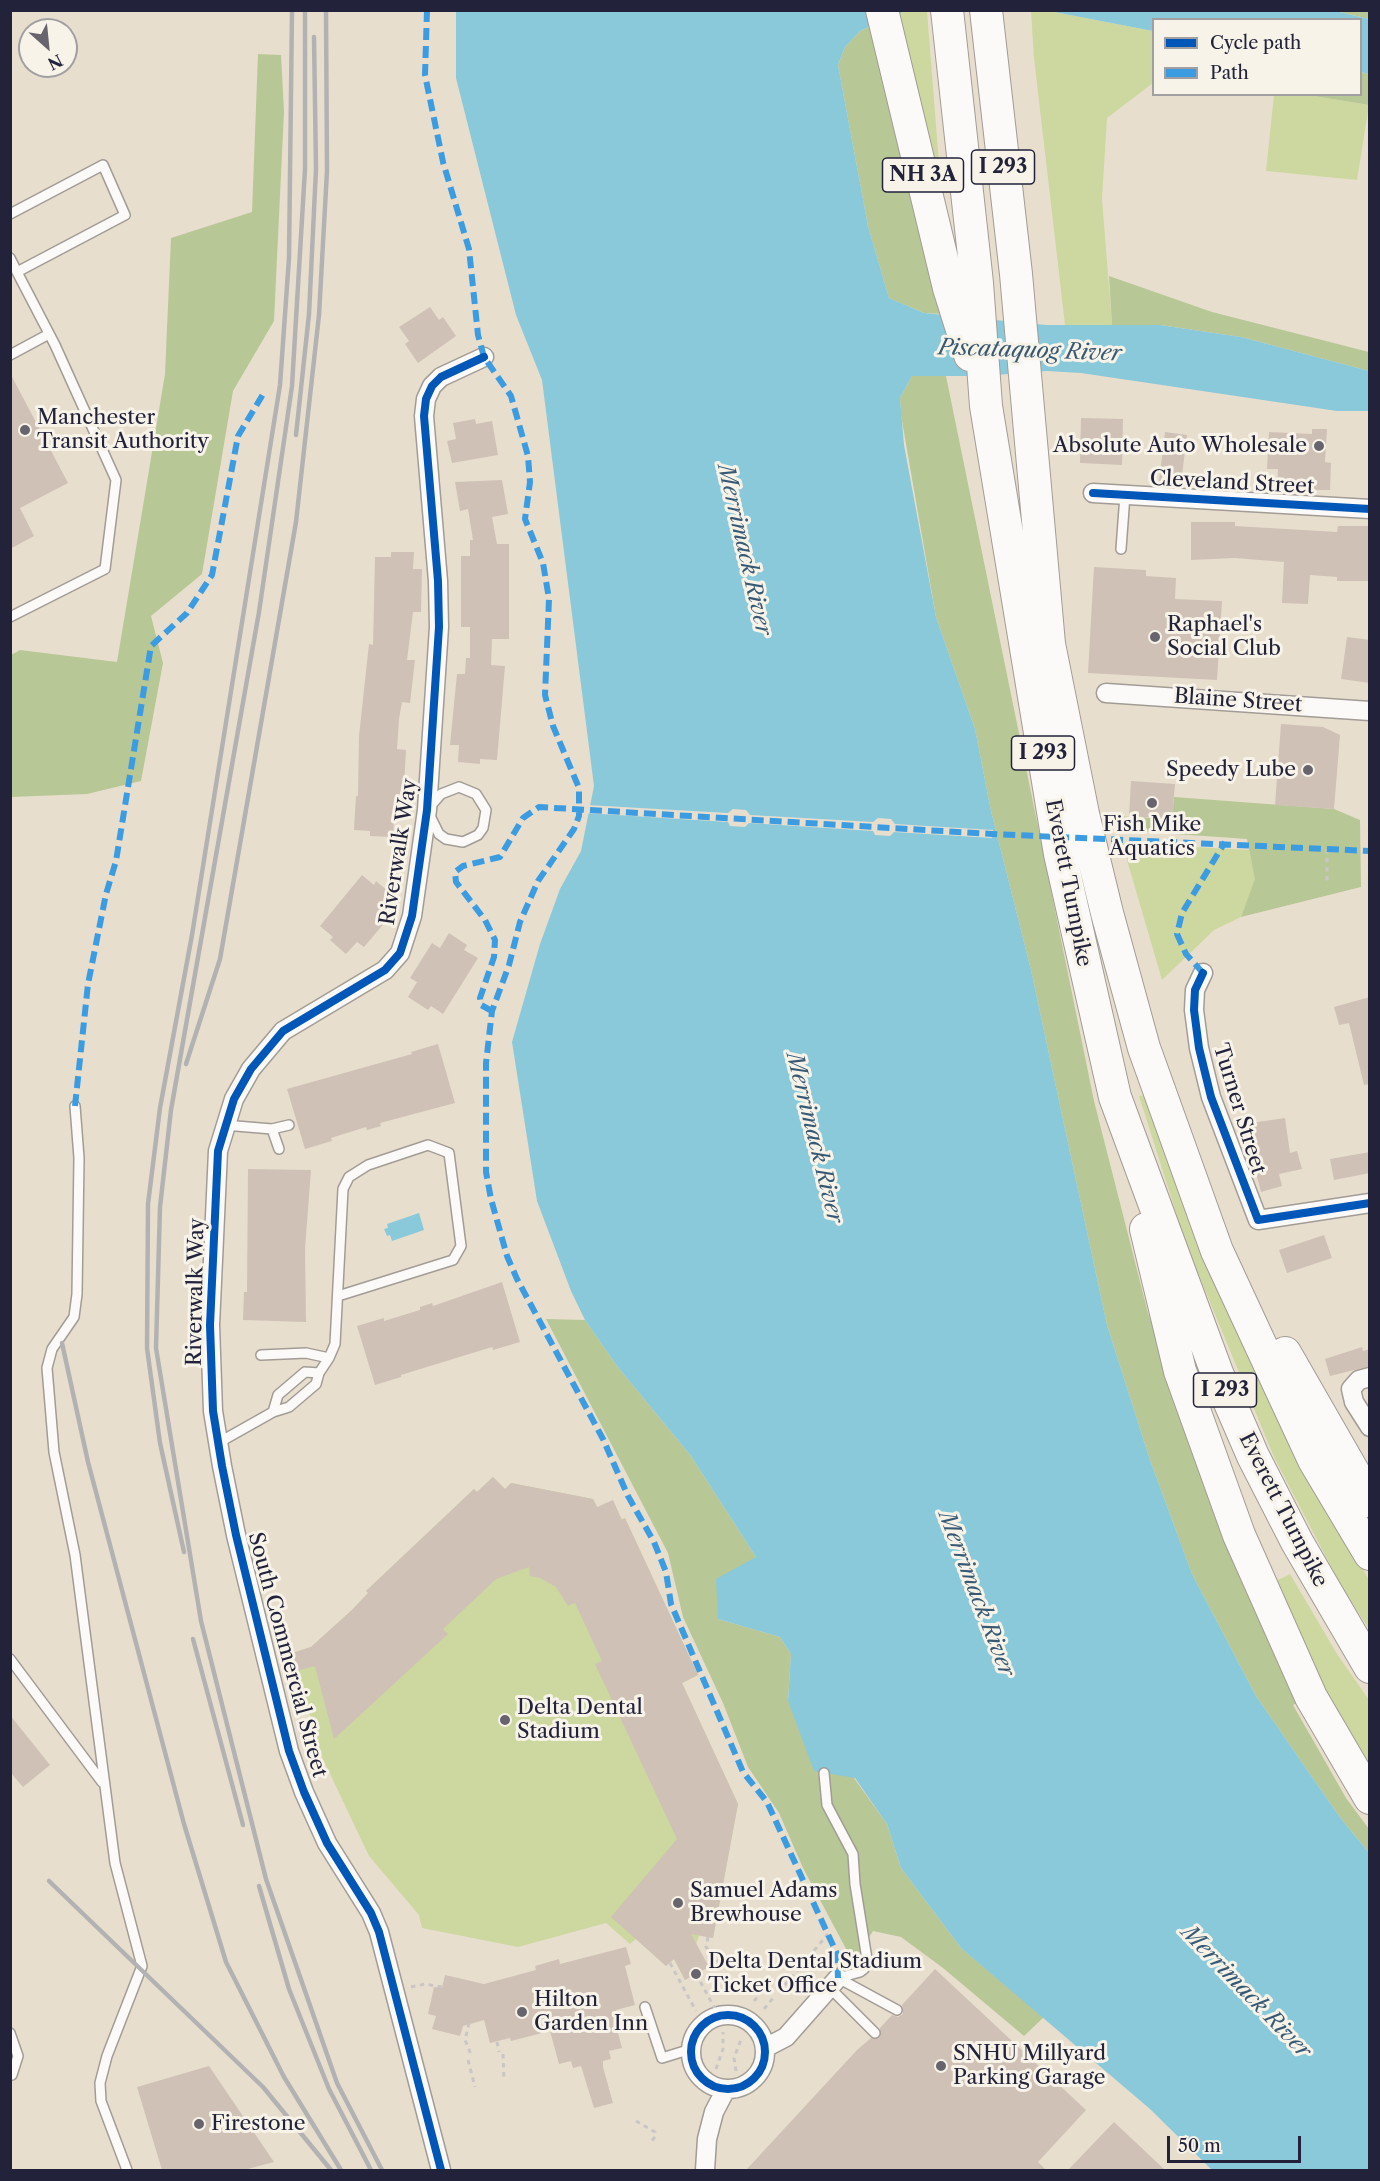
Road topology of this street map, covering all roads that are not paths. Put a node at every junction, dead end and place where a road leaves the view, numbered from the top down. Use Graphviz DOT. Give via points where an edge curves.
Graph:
graph roads {
  1 [pos="882,10"];
  2 [pos="947,10"];
  3 [pos="986,10"];
  4 [pos="10,214"];
  5 [pos="10,258"];
  6 [pos="18,272"];
  7 [pos="963,286"];
  8 [pos="50,334"];
  9 [pos="10,355"];
  10 [pos="484,357"];
  11 [pos="1093,493"];
  12 [pos="1125,495"];
  13 [pos="1370,509"];
  14 [pos="1121,549"];
  15 [pos="10,618"];
  16 [pos="1106,693"];
  17 [pos="1370,711"];
  18 [pos="427,810"];
  19 [pos="1203,973"];
  20 [pos="1144,1048"];
  21 [pos="1115,1097"];
  22 [pos="75,1106"];
  23 [pos="224,1125"];
  24 [pos="289,1125"];
  25 [pos="272,1129"];
  26 [pos="279,1149"];
  27 [pos="1370,1203"];
  28 [pos="338,1296"];
  29 [pos="261,1355"];
  30 [pos="329,1358"];
  31 [pos="319,1373"];
  32 [pos="1364,1379"];
  33 [pos="213,1411"];
  34 [pos="273,1412"];
  35 [pos="1370,1427"];
  36 [pos="218,1443"];
  37 [pos="1370,1501"];
  38 [pos="1370,1554"];
  39 [pos="10,1659"];
  40 [pos="1370,1667"];
  41 [pos="824,1773"];
  42 [pos="104,1784"];
  43 [pos="1370,1798"];
  44 [pos="834,1983"];
  45 [pos="645,2007"];
  46 [pos="897,2010"];
  47 [pos="10,2032"];
  48 [pos="875,2033"];
  49 [pos="765,2048"];
  50 [pos="691,2049"];
  51 [pos="11,2075"];
  52 [pos="726,2089"];
  53 [pos="127,2170"];
  54 [pos="441,2170"];
  55 [pos="705,2170"];
  1 -- 7 [label="highway, NH 3A"];
  2 -- 7 [label="highway, Everett Turnpike / I 293"];
  3 -- 20 [label="highway, Everett Turnpike / I 293" via="1016,274 1049,644 1086,825"];
  4 -- 6 [label="lane" via="103,165 125,215"];
  5 -- 6 [label="lane"];
  6 -- 8 [label="lane"];
  7 -- 21 [label="highway, Everett Turnpike / I 293" via="1060,854"];
  8 -- 9 [label="lane"];
  8 -- 15 [label="lane" via="116,480 105,569"];
  10 -- 18 [label="street, Riverwalk Way" via="441,377 426,399 439,627"];
  11 -- 12 [label="street, Cleveland Street"];
  12 -- 13 [label="street, Cleveland Street"];
  12 -- 14 [label="lane"];
  16 -- 17 [label="street, Blaine Street"];
  18 -- 18 [label="lane" via="441,794 459,787 482,801 486,819 478,835 454,842 439,834"];
  18 -- 23 [label="street, Riverwalk Way" via="412,916 400,953 385,970 283,1031 250,1069"];
  19 -- 27 [label="street, Turner Street" via="1194,1010 1200,1048 1211,1097 1258,1220"];
  20 -- 37 [label="highway" via="1280,1344"];
  20 -- 38 [label="highway, Everett Turnpike / I 293" via="1216,1251 1314,1460"];
  21 -- 40 [label="highway, Everett Turnpike / I 293" via="1253,1456 1297,1542"];
  21 -- 43 [label="highway" via="1179,1371 1239,1535 1311,1696"];
  22 -- 42 [label="lane" via="79,1158 77,1294 74,1317 52,1349 47,1368 54,1452 75,1555"];
  23 -- 25 [label="lane"];
  23 -- 33 [label="street, Riverwalk Way" via="218,1151 210,1325"];
  24 -- 25 [label="lane"];
  25 -- 26 [label="lane"];
  28 -- 28 [label="lane" via="343,1189 349,1177 368,1165 428,1145 449,1153 461,1246 453,1260"];
  28 -- 30 [label="lane" via="338,1322"];
  29 -- 30 [label="lane" via="306,1353"];
  30 -- 31 [label="lane"];
  31 -- 34 [label="lane" via="316,1384 289,1407"];
  31 -- 34 [label="lane" via="305,1372 278,1395"];
  32 -- 35 [label="street" via="1351,1389 1354,1402"];
  33 -- 36 [label="street, South Commercial Street"];
  34 -- 36 [label="lane"];
  36 -- 54 [label="street, South Commercial Street" via="236,1535 290,1751 327,1843 379,1932"];
  39 -- 42 [label="lane"];
  41 -- 44 [label="lane" via="828,1805 853,1854 867,1959 860,1972"];
  42 -- 53 [label="lane" via="115,1863 142,1966 100,2083 101,2101"];
  44 -- 46 [label="lane"];
  44 -- 48 [label="lane"];
  44 -- 49 [label="street" via="786,2037"];
  45 -- 50 [label="lane" via="662,2058"];
  47 -- 51 [label="lane" via="18,2056"];
  49 -- 50 [label="street" via="748,2021 738,2016 699,2029"];
  49 -- 52 [label="street" via="754,2077 746,2084"];
  50 -- 52 [label="street" via="697,2072 714,2086"];
  52 -- 55 [label="street" via="706,2139"];
}
